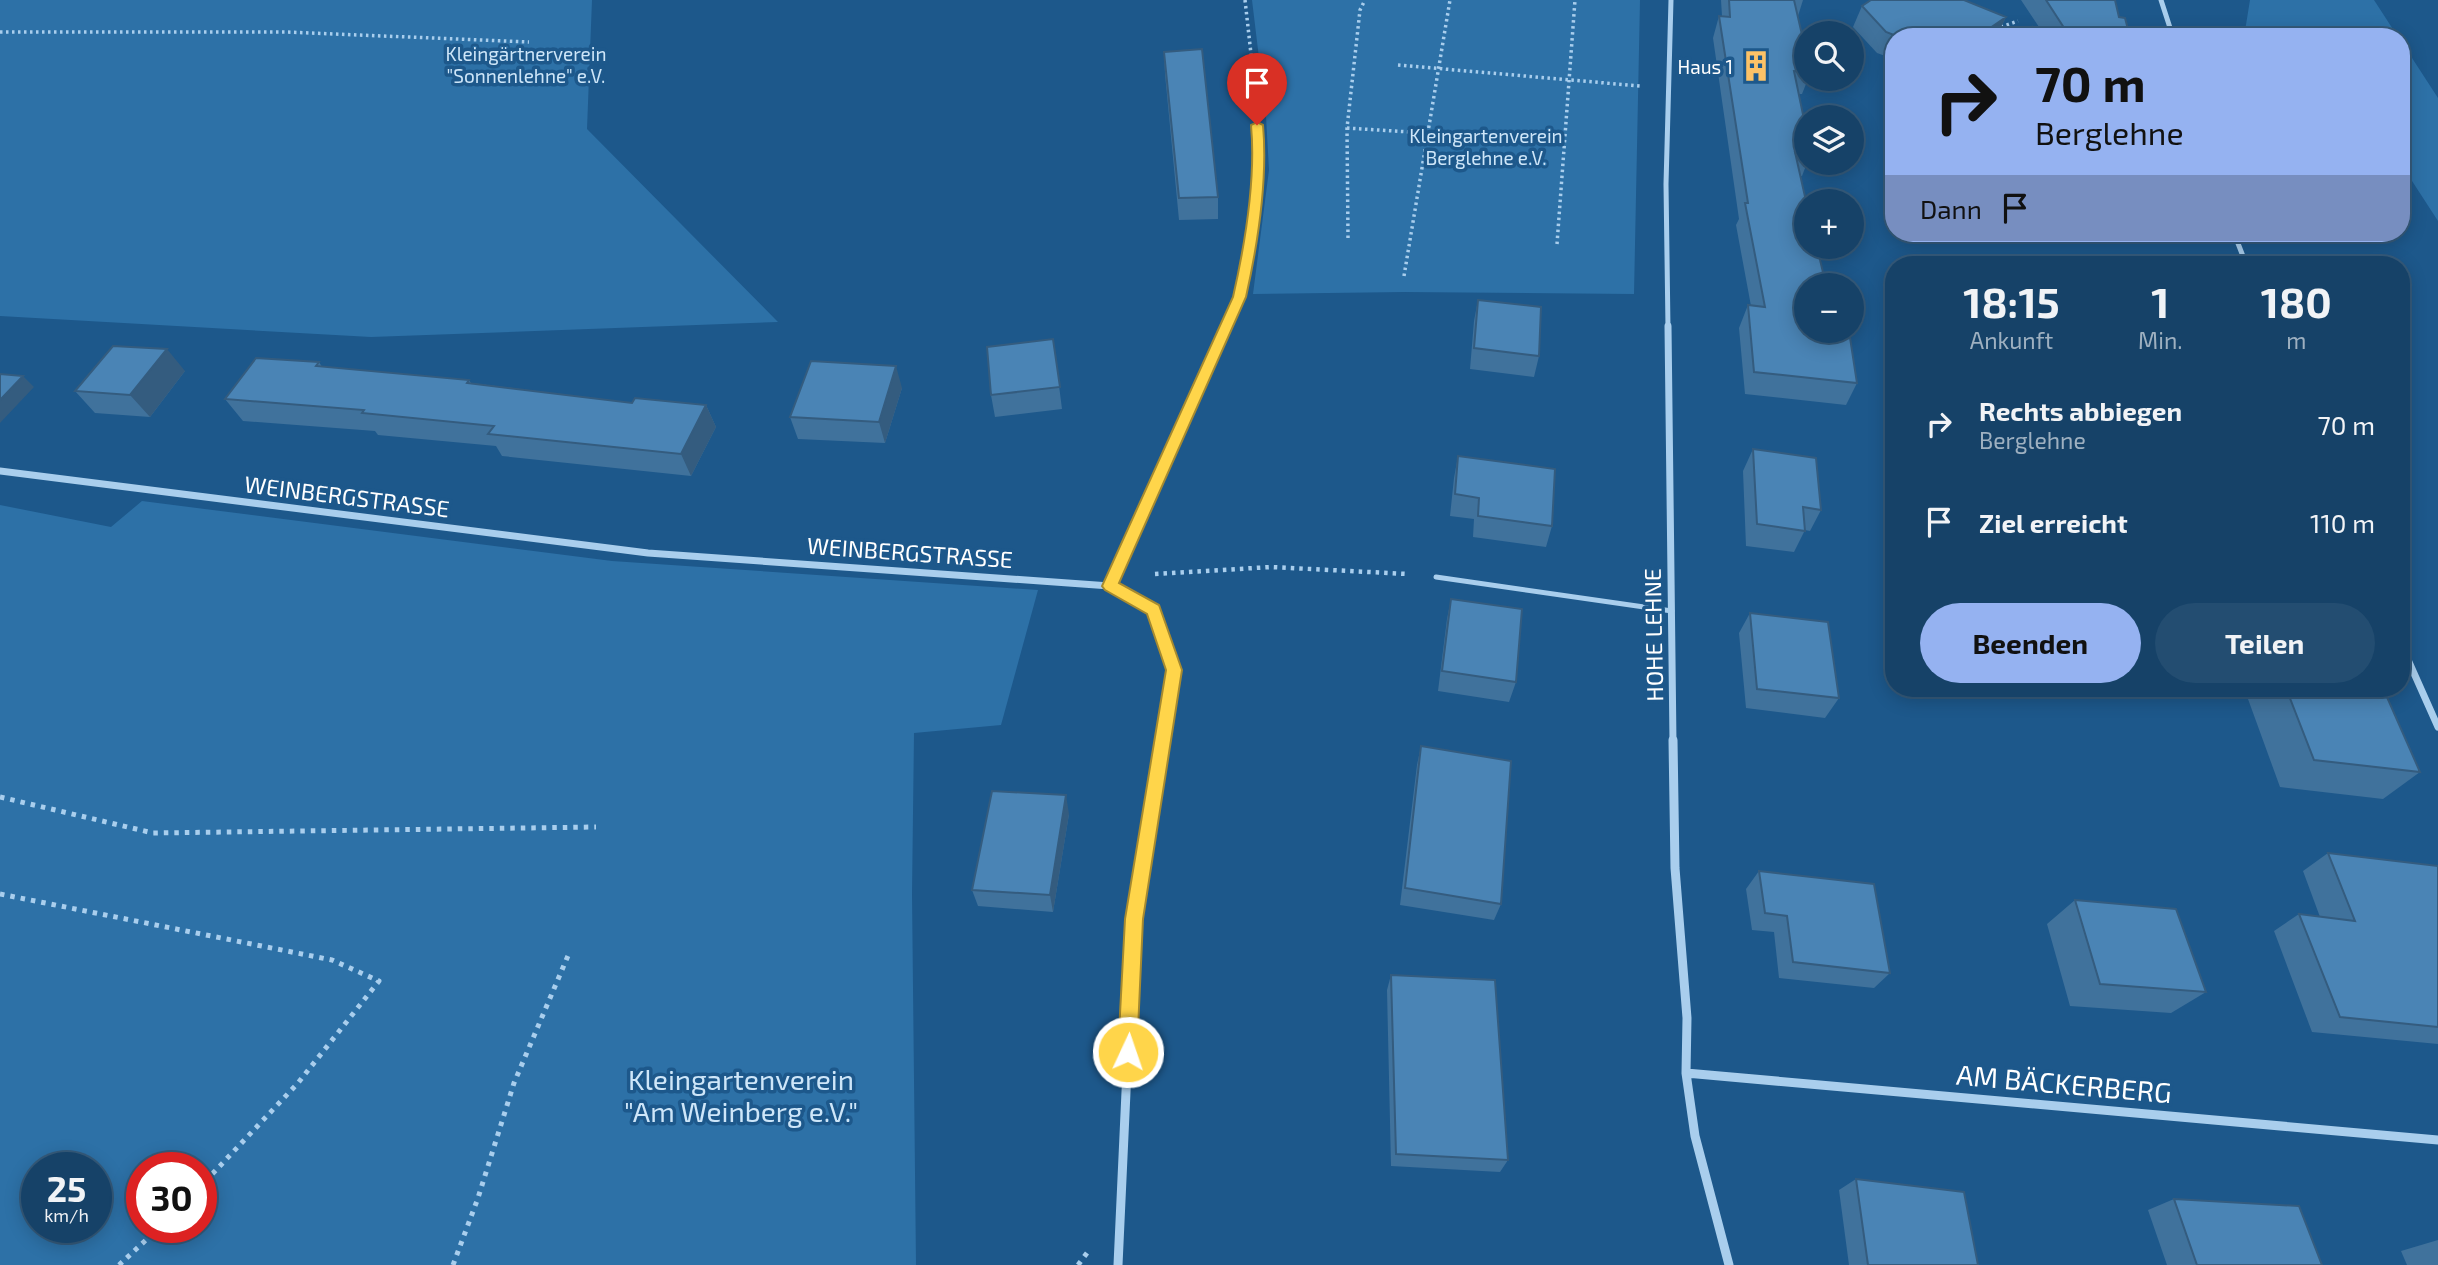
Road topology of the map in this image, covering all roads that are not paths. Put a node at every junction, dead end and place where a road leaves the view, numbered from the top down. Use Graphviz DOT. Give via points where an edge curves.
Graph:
graph roads {
  1 [pos="1671,0"];
  2 [pos="2161,0"];
  3 [pos="2169,28"];
  4 [pos="1255,99"];
  5 [pos="1240,297"];
  6 [pos="0,471"];
  7 [pos="1436,577"];
  8 [pos="1110,586"];
  9 [pos="1672,611"];
  10 [pos="2410,664"];
  11 [pos="2438,727"];
  12 [pos="1686,1073"];
  13 [pos="2438,1140"];
  14 [pos="1118,1265"];
  15 [pos="1729,1265"];
  1 -- 9 [label="street, HOHE LEHNE" via="1666,184"];
  2 -- 3 [label="street"];
  4 -- 5 [label="lane" via="1259,151"];
  5 -- 8 [label="street"];
  6 -- 8 [label="street, WEINBERGSTRASSE" via="648,553"];
  7 -- 9 [label="lane"];
  8 -- 14 [label="street, WEINBERGSTRASSE" via="1154,610 1174,670 1134,919"];
  9 -- 12 [label="street, HOHE LEHNE" via="1675,868 1688,1018"];
  10 -- 11 [label="street"];
  12 -- 13 [label="street, AM BÄCKERBERG"];
  12 -- 15 [label="street, HOHE LEHNE" via="1695,1136"];
}
